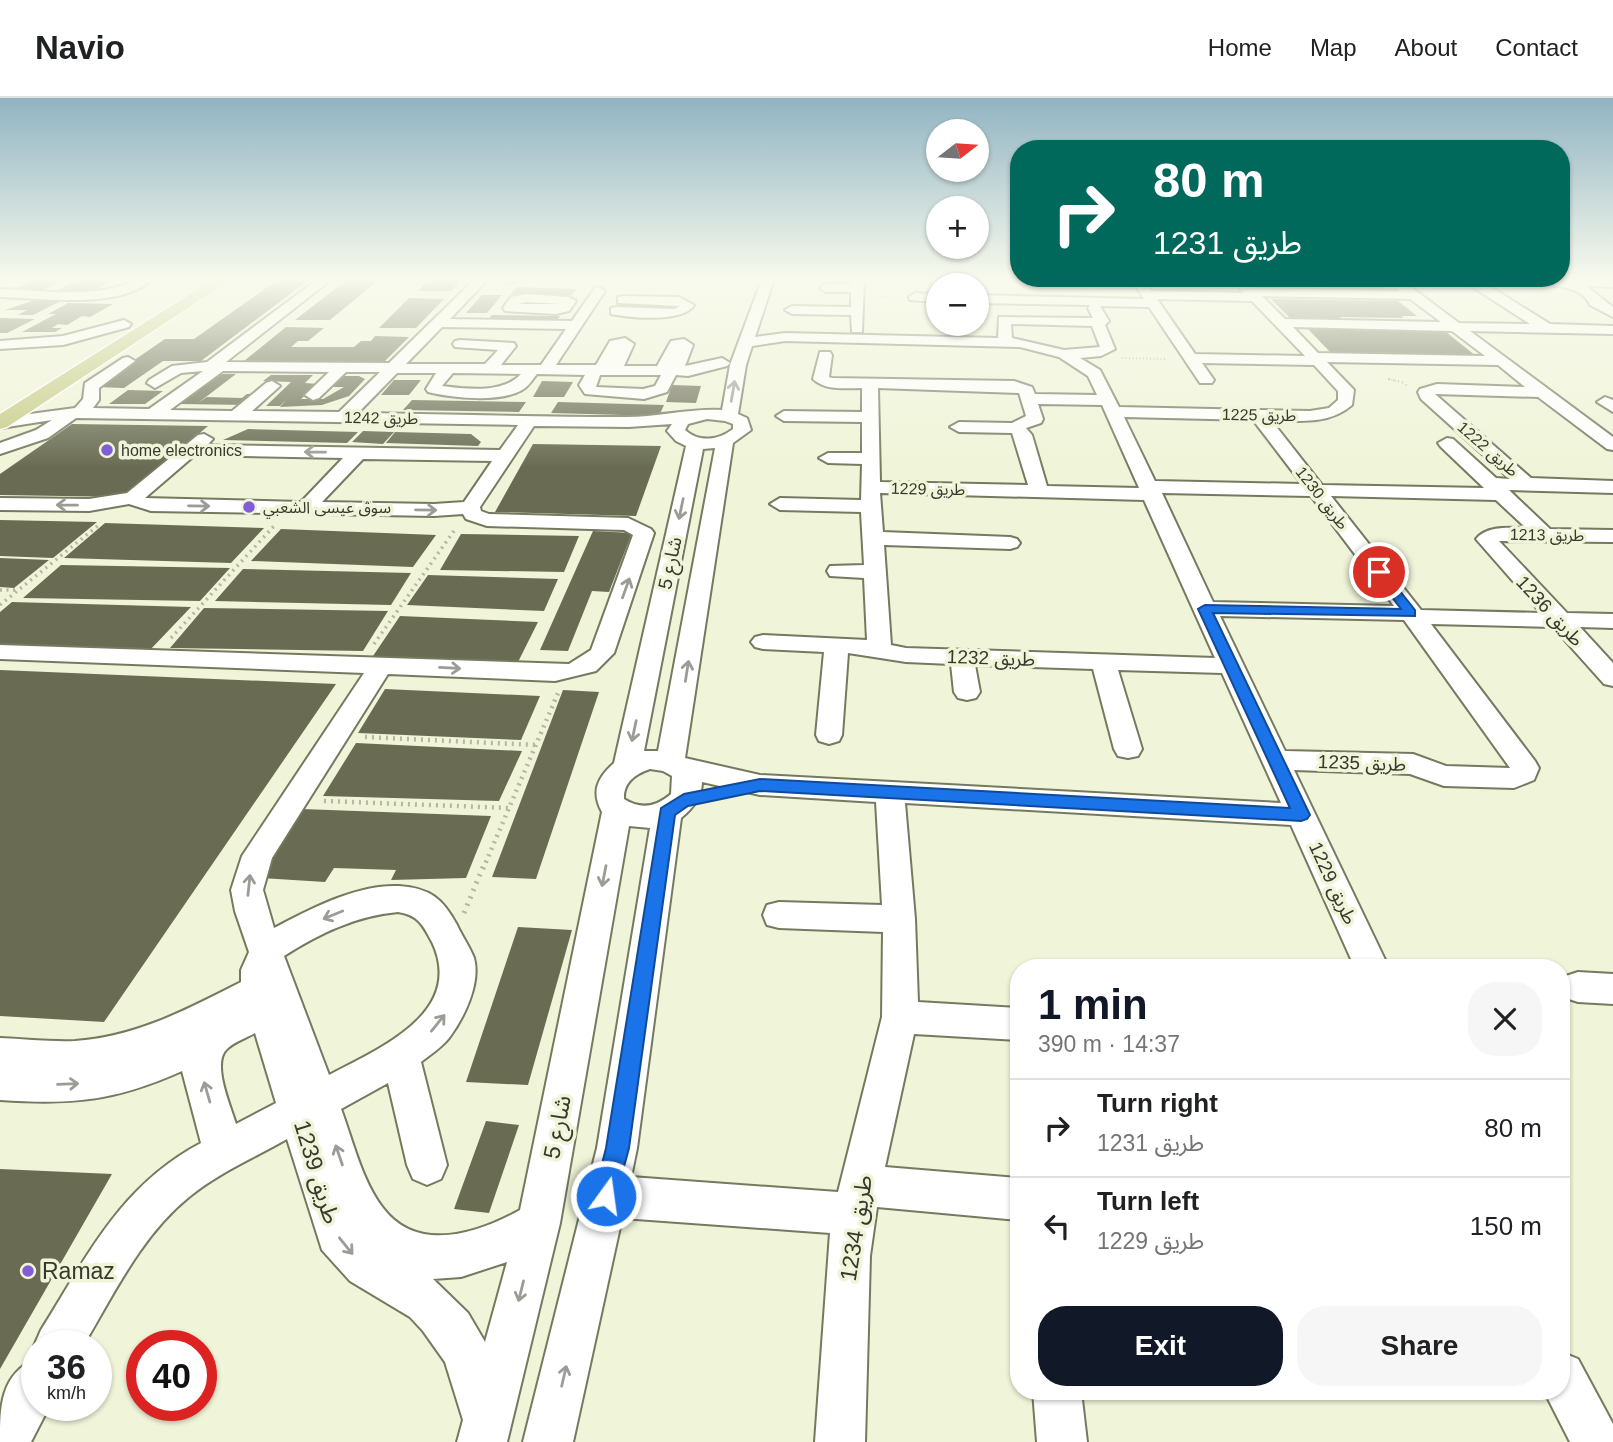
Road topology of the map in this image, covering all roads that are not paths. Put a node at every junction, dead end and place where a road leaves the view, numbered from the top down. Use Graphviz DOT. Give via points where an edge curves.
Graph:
graph roads {
  1 [pos="59,342"];
  2 [pos="100,342"];
  3 [pos="118,342"];
  4 [pos="247,342"];
  5 [pos="420,342"];
  6 [pos="562,342"];
  7 [pos="746,342"];
  8 [pos="894,342"];
  9 [pos="1005,342"];
  10 [pos="1106,342"];
  11 [pos="1180,342"];
  12 [pos="1300,342"];
  13 [pos="1476,342"];
  14 [pos="460,344"];
  15 [pos="0,345"];
  16 [pos="43,345"];
  17 [pos="825,355"];
  18 [pos="63,357"];
  19 [pos="1070,357"];
  20 [pos="1366,358"];
  21 [pos="1192,359"];
  22 [pos="1316,359"];
  23 [pos="1501,360"];
  24 [pos="128,361"];
  25 [pos="216,366"];
  26 [pos="247,366"];
  27 [pos="343,367"];
  28 [pos="393,368"];
  29 [pos="449,368"];
  30 [pos="489,369"];
  31 [pos="539,369"];
  32 [pos="604,370"];
  33 [pos="674,371"];
  34 [pos="1380,372"];
  35 [pos="229,380"];
  36 [pos="1206,380"];
  37 [pos="155,383"];
  38 [pos="870,385"];
  39 [pos="272,386"];
  40 [pos="37,389"];
  41 [pos="1543,392"];
  42 [pos="313,395"];
  43 [pos="1030,399"];
  44 [pos="1112,406"];
  45 [pos="702,411"];
  46 [pos="72,413"];
  47 [pos="147,414"];
  48 [pos="235,415"];
  49 [pos="729,416"];
  50 [pos="784,416"];
  51 [pos="1259,416"];
  52 [pos="344,417"];
  53 [pos="870,417"];
  54 [pos="529,421"];
  55 [pos="0,423"];
  56 [pos="959,427"];
  57 [pos="1017,428"];
  58 [pos="687,439"];
  59 [pos="724,441"];
  60 [pos="1610,441"];
  61 [pos="1447,443"];
  62 [pos="0,449"];
  63 [pos="190,450"];
  64 [pos="358,453"];
  65 [pos="506,456"];
  66 [pos="828,458"];
  67 [pos="870,459"];
  68 [pos="1525,483"];
  69 [pos="1613,487"];
  70 [pos="1496,489"];
  71 [pos="1152,490"];
  72 [pos="1039,491"];
  73 [pos="1316,491"];
  74 [pos="871,497"];
  75 [pos="133,498"];
  76 [pos="0,504"];
  77 [pos="780,504"];
  78 [pos="299,507"];
  79 [pos="470,507"];
  80 [pos="1544,534"];
  81 [pos="1613,536"];
  82 [pos="873,538"];
  83 [pos="1487,542"];
  84 [pos="1010,543"];
  85 [pos="838,571"];
  86 [pos="876,572"];
  87 [pos="1205,609"];
  88 [pos="1412,615"];
  89 [pos="1558,620"];
  90 [pos="1613,621"];
  91 [pos="763,642"];
  92 [pos="837,645"];
  93 [pos="879,649"];
  94 [pos="0,652"];
  95 [pos="961,657"];
  96 [pos="1103,662"];
  97 [pos="371,665"];
  98 [pos="1231,666"];
  99 [pos="1613,678"];
  100 [pos="967,692"];
  101 [pos="829,735"];
  102 [pos="1128,749"];
  103 [pos="1275,760"];
  104 [pos="676,765"];
  105 [pos="627,766"];
  106 [pos="1525,768"];
  107 [pos="760,785"];
  108 [pos="890,793"];
  109 [pos="675,806"];
  110 [pos="617,809"];
  111 [pos="1301,815"];
  112 [pos="779,915"];
  113 [pos="899,919"];
  114 [pos="1368,959"];
  115 [pos="270,986"];
  116 [pos="1578,988"];
  117 [pos="1613,989"];
  118 [pos="900,1017"];
  119 [pos="1010,1024"];
  120 [pos="215,1034"];
  121 [pos="0,1055"];
  122 [pos="401,1056"];
  123 [pos="0,1082"];
  124 [pos="309,1105"];
  125 [pos="224,1152"];
  126 [pos="427,1165"];
  127 [pos="606,1196"];
  128 [pos="1010,1199"];
  129 [pos="858,1200"];
  130 [pos="538,1223"];
  131 [pos="403,1268"];
  132 [pos="67,1330"];
  133 [pos="1570,1393"];
  134 [pos="1058,1400"];
  135 [pos="21,1411"];
  136 [pos="485,1432"];
  137 [pos="4,1442"];
  138 [pos="548,1442"];
  139 [pos="840,1442"];
  140 [pos="1062,1442"];
  141 [pos="1596,1442"];
  1 -- 16 [label="street"];
  2 -- 40 [label="main road"];
  3 -- 40 [label="main road"];
  4 -- 25 [label="street"];
  5 -- 28 [label="street"];
  6 -- 31 [label="street"];
  49 -- 7 [label="street, one-way"];
  8 -- 9 [label="street, طريق 1229" via="953,346"];
  9 -- 19 [label="street, طريق 1229"];
  10 -- 19 [label="street" via="1107,350"];
  11 -- 21 [label="street"];
  12 -- 22 [label="street, طريق 1225"];
  13 -- 23 [label="street"];
  14 -- 30 [label="street" via="509,346"];
  15 -- 16 [label="street"];
  16 -- 18 [label="street"];
  17 -- 38 [label="street" via="822,381"];
  19 -- 44 [label="street, طريق 1229" via="1096,373"];
  20 -- 22 [label="street"];
  20 -- 23 [label="street"];
  20 -- 34 [label="street"];
  21 -- 22 [label="street"];
  21 -- 36 [label="street"];
  22 -- 51 [label="street, طريق 1225" via="1346,390 1346,402 1334,412 1310,416"];
  23 -- 41 [label="street"];
  24 -- 46 [label="street" via="92,386 91,400"];
  25 -- 26 [label="street"];
  25 -- 37 [label="street" via="177,369"];
  25 -- 47 [label="street"];
  26 -- 27 [label="street"];
  26 -- 35 [label="street"];
  27 -- 28 [label="street"];
  27 -- 42 [label="street"];
  28 -- 29 [label="street"];
  28 -- 52 [label="street"];
  29 -- 30 [label="street"];
  29 -- 31 [label="street" via="435,389 505,391"];
  30 -- 31 [label="street"];
  31 -- 32 [label="street"];
  32 -- 33 [label="street"];
  32 -- 33 [label="street" via="587,385 591,391 644,394 661,389"];
  33 -- 33 [label="street" via="724,357 716,380"];
  38 -- 43 [label="street" via="959,380 1021,387"];
  38 -- 53 [label="street"];
  39 -- 48 [label="street"];
  40 -- 46 [label="street" via="48,408"];
  40 -- 55 [label="main road"];
  41 -- 60 [label="street"];
  41 -- 68 [label="street, طريق 1222" via="1426,392"];
  43 -- 44 [label="street, طريق 1225"];
  43 -- 57 [label="street" via="1035,419"];
  44 -- 51 [label="street, طريق 1225"];
  44 -- 71 [label="street, طريق 1229"];
  45 -- 49 [label="street, طريق 1242"];
  45 -- 54 [label="street, طريق 1242" via="647,422"];
  45 -- 58 [label="street" via="677,425 676,431"];
  46 -- 47 [label="street, طريق 1242"];
  46 -- 55 [label="street, طريق 1242"];
  46 -- 62 [label="street" via="42,434"];
  47 -- 48 [label="street, طريق 1242"];
  48 -- 52 [label="street, طريق 1242"];
  48 -- 63 [label="street"];
  49 -- 59 [label="street, شارع 5" via="741,422 742,430"];
  50 -- 53 [label="street"];
  51 -- 73 [label="street, طريق 1230"];
  52 -- 54 [label="street, طريق 1242"];
  53 -- 67 [label="street"];
  54 -- 58 [label="street, طريق 1242" via="658,429"];
  54 -- 65 [label="street"];
  56 -- 57 [label="street"];
  57 -- 72 [label="street"];
  58 -- 59 [label="street, طريق 1242"];
  58 -- 105 [label="street, شارع 5, one-way"];
  104 -- 59 [label="street, شارع 5, one-way"];
  61 -- 70 [label="street, طريق 1222"];
  64 -- 63 [label="street, one-way"];
  63 -- 75 [label="street"];
  64 -- 65 [label="street"];
  64 -- 78 [label="street"];
  65 -- 79 [label="street"];
  66 -- 67 [label="street"];
  67 -- 74 [label="street"];
  68 -- 69 [label="street"];
  68 -- 70 [label="street, طريق 1222"];
  70 -- 73 [label="street"];
  70 -- 80 [label="street, طريق 1222"];
  71 -- 72 [label="street, طريق 1229"];
  71 -- 73 [label="street"];
  71 -- 87 [label="street, طريق 1229"];
  72 -- 74 [label="street, طريق 1229"];
  73 -- 88 [label="street, طريق 1230"];
  74 -- 77 [label="street"];
  74 -- 82 [label="street"];
  75 -- 76 [label="street, one-way" via="89,505"];
  75 -- 78 [label="street, one-way" via="151,505"];
  78 -- 79 [label="street, one-way"];
  97 -- 79 [label="street, one-way" via="567,673 602,653 643,533 628,524 486,520 473,515"];
  80 -- 81 [label="street, طريق 1213"];
  80 -- 83 [label="street, طريق 1213" via="1493,535"];
  82 -- 84 [label="street"];
  82 -- 86 [label="street"];
  83 -- 89 [label="street, طريق 1236"];
  85 -- 86 [label="street"];
  86 -- 93 [label="street"];
  87 -- 88 [label="street"];
  87 -- 98 [label="street, طريق 1229"];
  88 -- 89 [label="street"];
  88 -- 106 [label="street, طريق 1230"];
  89 -- 90 [label="street"];
  89 -- 99 [label="street, طريق 1236"];
  91 -- 92 [label="street, طريق 1232"];
  92 -- 93 [label="street, طريق 1232"];
  92 -- 101 [label="street"];
  93 -- 95 [label="street, طريق 1232"];
  94 -- 97 [label="street"];
  95 -- 96 [label="street, طريق 1232"];
  95 -- 100 [label="street"];
  96 -- 98 [label="street, طريق 1232"];
  96 -- 102 [label="street"];
  115 -- 97 [label="street, طريق 1239, one-way" via="248,901 248,879 257,856 337,735"];
  98 -- 103 [label="street, طريق 1229"];
  103 -- 106 [label="street, طريق 1235" via="1413,764 1440,775 1514,778"];
  103 -- 111 [label="street, طريق 1229"];
  104 -- 105 [label="street" via="649,759"];
  104 -- 107 [label="street"];
  104 -- 109 [label="street" via="690,785"];
  105 -- 110 [label="street" via="610,783 609,797"];
  107 -- 108 [label="street"];
  107 -- 109 [label="street"];
  108 -- 111 [label="street"];
  108 -- 113 [label="street, طريق 1234"];
  109 -- 110 [label="street" via="639,817"];
  109 -- 127 [label="street"];
  110 -- 130 [label="street, شارع 5, one-way"];
  111 -- 114 [label="street, طريق 1229"];
  112 -- 113 [label="street"];
  113 -- 118 [label="street, طريق 1234"];
  115 -- 120 [label="street"];
  115 -- 121 [label="street" via="164,1037 119,1051 75,1058"];
  122 -- 115 [label="street, one-way" via="436,1027 454,995 457,959 429,907 391,900 327,917"];
  115 -- 124 [label="street, طريق 1239"];
  116 -- 117 [label="street"];
  118 -- 119 [label="street"];
  118 -- 129 [label="street, طريق 1234"];
  123 -- 120 [label="street, one-way" via="77,1084 119,1077"];
  125 -- 120 [label="street, one-way" via="201,1071 204,1053"];
  122 -- 124 [label="street"];
  122 -- 126 [label="street"];
  124 -- 125 [label="street"];
  124 -- 131 [label="street, طريق 1239" via="337,1235 373,1270"];
  125 -- 132 [label="street" via="174,1183 130,1227"];
  127 -- 129 [label="street"];
  138 -- 127 [label="street, one-way"];
  128 -- 129 [label="street"];
  129 -- 139 [label="street, طريق 1234" via="848,1270"];
  130 -- 131 [label="street, طريق 1239" via="517,1237 468,1255"];
  130 -- 136 [label="street, شارع 5, one-way"];
  131 -- 136 [label="street, طريق 1239" via="467,1354 480,1386"];
  133 -- 141 [label="street"];
  134 -- 140 [label="street"];
  135 -- 137 [label="street"];
}
